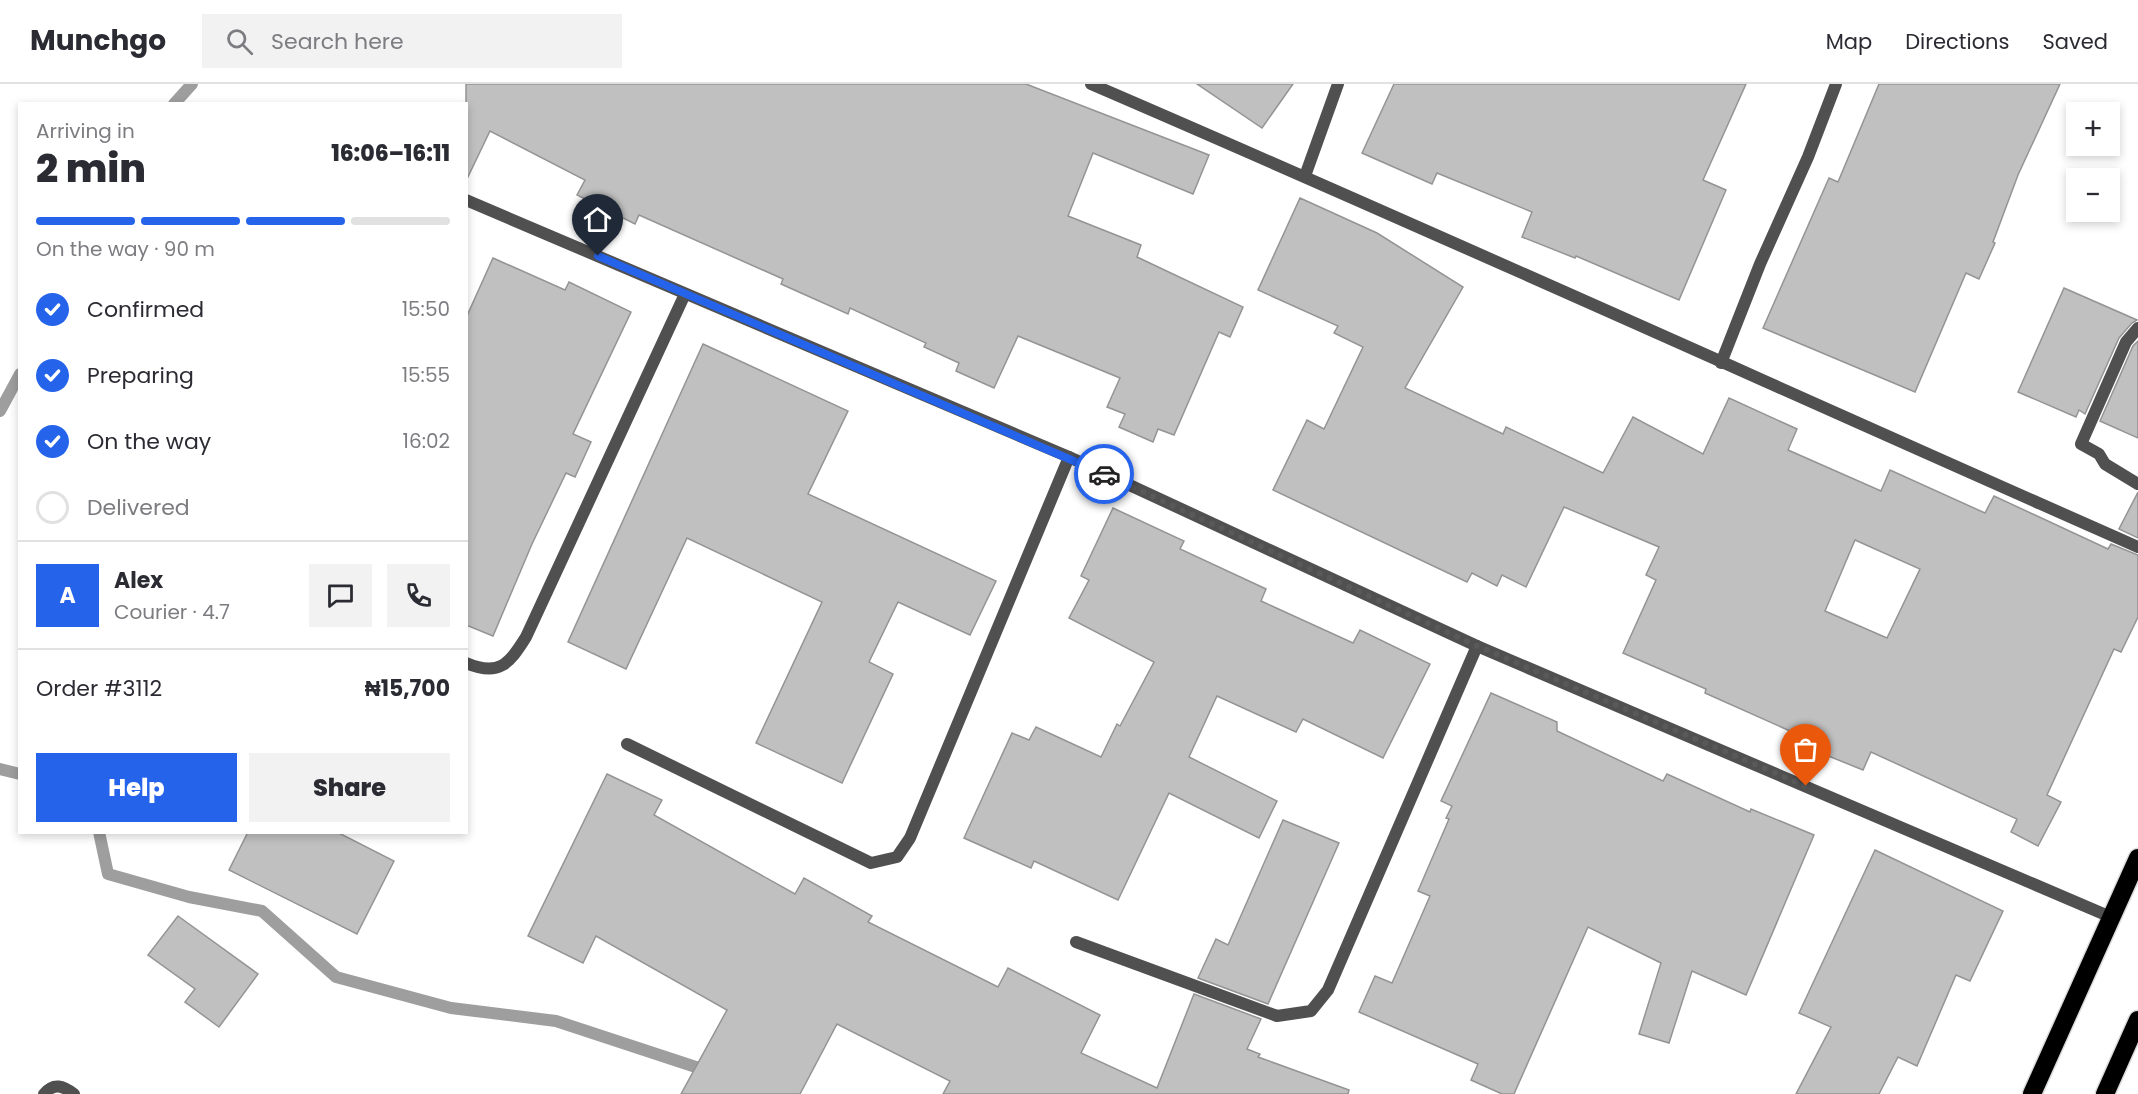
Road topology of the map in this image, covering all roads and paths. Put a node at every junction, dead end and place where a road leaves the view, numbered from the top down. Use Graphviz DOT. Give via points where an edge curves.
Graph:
graph roads {
  1 [pos="1092,84"];
  2 [pos="1338,84"];
  3 [pos="1836,84"];
  4 [pos="1305,176"];
  5 [pos="468,201"];
  6 [pos="685,294"];
  7 [pos="2138,328"];
  8 [pos="1721,363"];
  9 [pos="1069,458"];
  10 [pos="2138,484"];
  11 [pos="2138,547"];
  12 [pos="1477,646"];
  13 [pos="468,664"];
  14 [pos="627,744"];
  15 [pos="2138,858"];
  16 [pos="2113,918"];
  17 [pos="1076,942"];
  18 [pos="2138,1020"];
  19 [pos="44,1094"];
  20 [pos="74,1094"];
  21 [pos="2032,1094"];
  22 [pos="2105,1094"];
  1 -- 4 [label="street"];
  2 -- 4 [label="street"];
  3 -- 8 [label="street"];
  4 -- 8 [label="street"];
  5 -- 6 [label="street"];
  6 -- 9 [label="street"];
  6 -- 13 [label="street" via="526,638 512,659 498,668 481,670"];
  7 -- 10 [label="street" via="2126,342 2081,444"];
  8 -- 11 [label="street"];
  9 -- 12 [label="street"];
  9 -- 14 [label="street" via="910,838 897,857 872,863"];
  12 -- 16 [label="street"];
  12 -- 17 [label="street" via="1328,990 1311,1011 1277,1016"];
  15 -- 16 [label="highway"];
  16 -- 21 [label="highway"];
  18 -- 22 [label="highway"];
  19 -- 20 [label="street" via="57,1086"];
}
